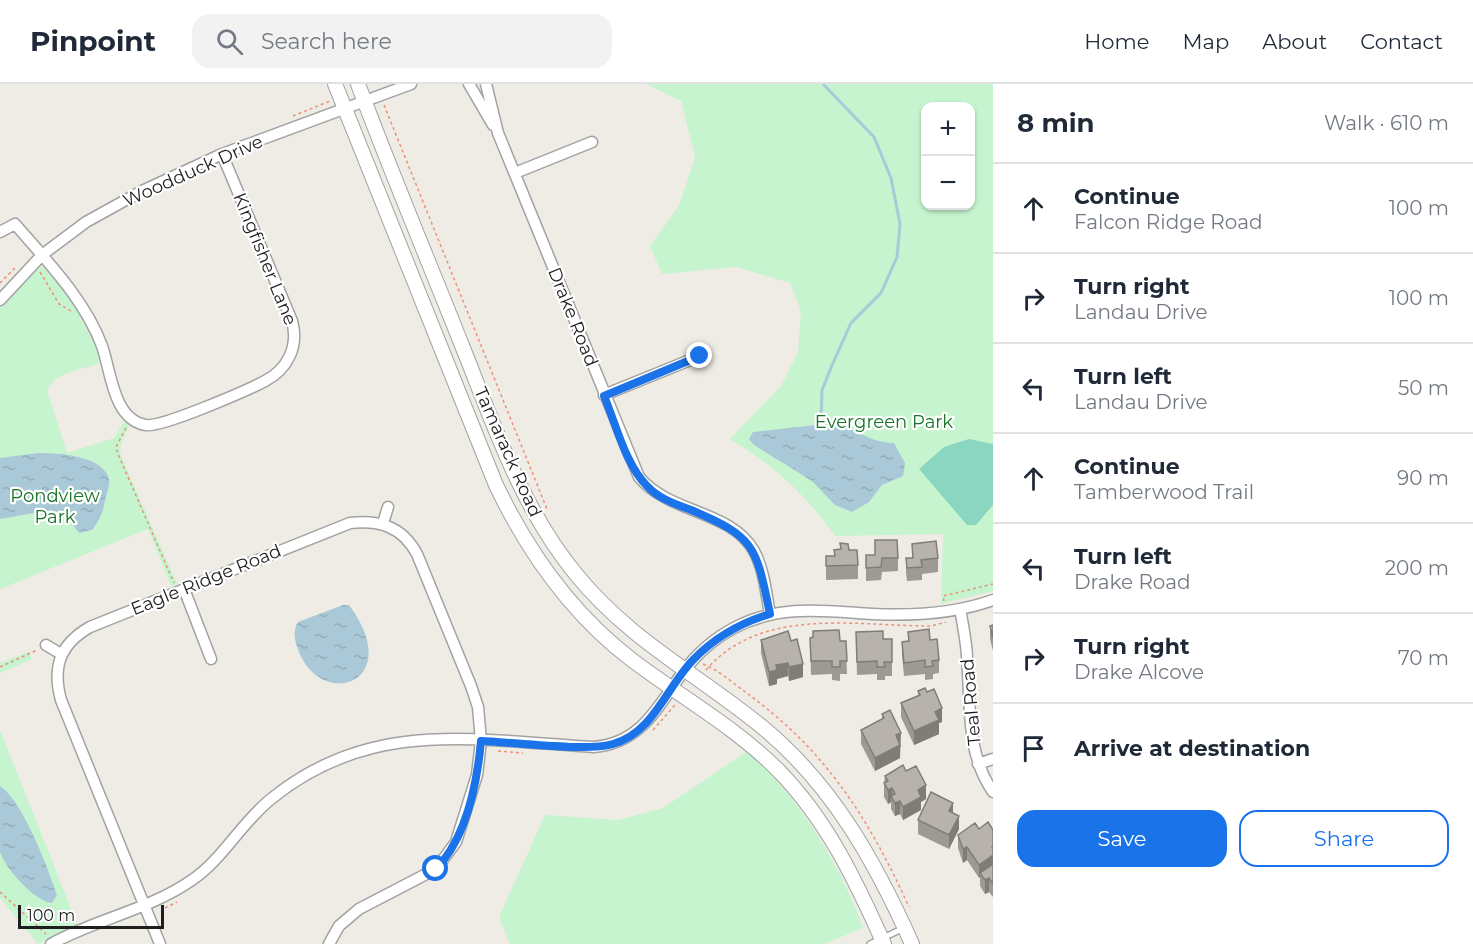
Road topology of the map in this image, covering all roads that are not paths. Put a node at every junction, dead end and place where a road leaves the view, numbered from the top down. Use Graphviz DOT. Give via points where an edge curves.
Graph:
graph roads {
  1 [pos="335,84"];
  2 [pos="358,84"];
  3 [pos="411,84"];
  4 [pos="469,84"];
  5 [pos="486,84"];
  6 [pos="364,101"];
  7 [pos="344,109"];
  8 [pos="498,133"];
  9 [pos="592,142"];
  10 [pos="222,154"];
  11 [pos="515,173"];
  12 [pos="0,232"];
  13 [pos="42,255"];
  14 [pos="0,300"];
  15 [pos="700,356"];
  16 [pos="604,396"];
  17 [pos="388,507"];
  18 [pos="383,523"];
  19 [pos="181,591"];
  20 [pos="993,600"];
  21 [pos="960,609"];
  22 [pos="770,614"];
  23 [pos="46,645"];
  24 [pos="61,654"];
  25 [pos="211,659"];
  26 [pos="683,672"];
  27 [pos="672,688"];
  28 [pos="481,741"];
  29 [pos="993,759"];
  30 [pos="978,764"];
  31 [pos="993,792"];
  32 [pos="144,906"];
  33 [pos="905,928"];
  34 [pos="50,940"];
  35 [pos="879,942"];
  36 [pos="160,944"];
  37 [pos="329,944"];
  38 [pos="912,944"];
  1 -- 7 [label="street, Tamarack Road"];
  2 -- 6 [label="street, Tamarack Road"];
  3 -- 6 [label="street, Woodduck Drive"];
  4 -- 8 [label="street, Drake Road"];
  5 -- 8 [label="street, Drake Road"];
  6 -- 7 [label="street, Woodduck Drive"];
  6 -- 26 [label="street, Tamarack Road" via="507,457 533,511 559,553 590,591 623,625"];
  7 -- 10 [label="street, Woodduck Drive"];
  7 -- 27 [label="street, Tamarack Road" via="488,466 515,522 562,591 595,627"];
  8 -- 11 [label="street, Drake Road"];
  9 -- 11 [label="street"];
  10 -- 13 [label="street, Woodduck Drive" via="102,212"];
  10 -- 13 [label="street, Kingfisher Lane" via="295,332 291,355 277,374 171,420 147,426 132,419 119,404 96,331"];
  11 -- 16 [label="street, Drake Road"];
  12 -- 13 [label="street" via="15,224"];
  13 -- 14 [label="street, Woodduck Drive"];
  15 -- 16 [label="street"];
  16 -- 22 [label="street, Drake Road" via="634,468 646,486 665,500 731,528 749,543 759,564"];
  17 -- 18 [label="street"];
  18 -- 19 [label="street, Eagle Ridge Road" via="350,523"];
  18 -- 28 [label="street" via="398,531 417,554 471,686 478,707"];
  19 -- 24 [label="street, Eagle Ridge Road" via="90,627 68,643"];
  19 -- 25 [label="street"];
  20 -- 21 [label="street"];
  21 -- 22 [label="street" via="905,615 808,609"];
  21 -- 30 [label="street, Teal Road" via="972,745"];
  22 -- 26 [label="street" via="732,628"];
  23 -- 24 [label="street"];
  24 -- 32 [label="street" via="57,684 61,700"];
  26 -- 27 [label="street"];
  26 -- 33 [label="street, Tamarack Road" via="760,725 815,778 869,855"];
  27 -- 28 [label="street" via="642,728 613,744 593,747"];
  27 -- 35 [label="street, Tamarack Road" via="766,758 794,789 845,860"];
  28 -- 32 [label="street" via="390,742 363,748 316,769 270,799 194,879"];
  28 -- 37 [label="street" via="473,790 447,858 436,869 348,917"];
  29 -- 30 [label="street"];
  30 -- 31 [label="street, Teal Road"];
  32 -- 34 [label="street"];
  32 -- 36 [label="street"];
  33 -- 35 [label="lane"];
  33 -- 38 [label="street, Tamarack Road"];
}
